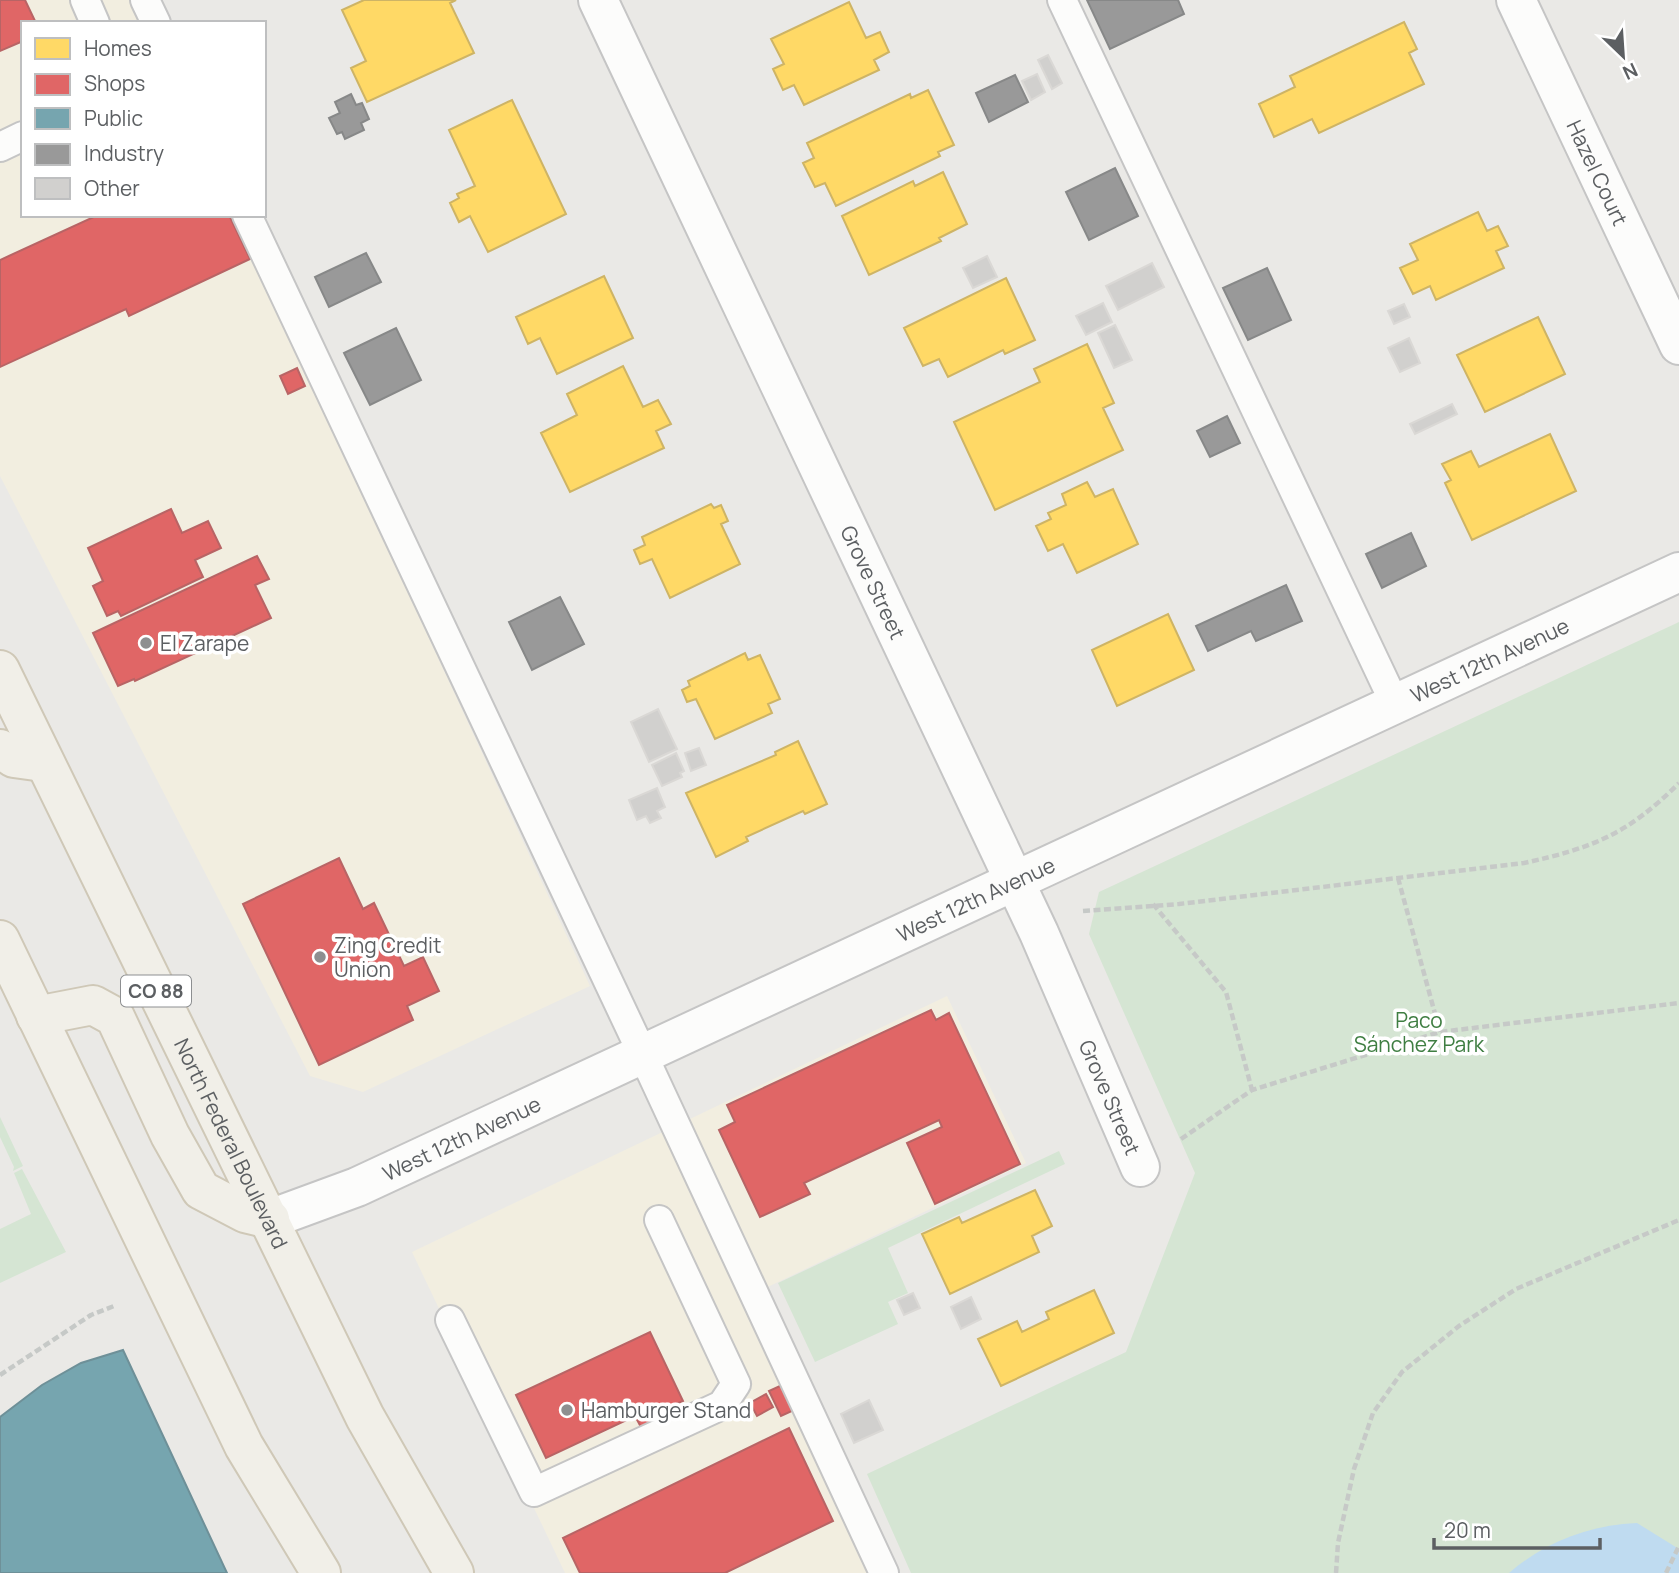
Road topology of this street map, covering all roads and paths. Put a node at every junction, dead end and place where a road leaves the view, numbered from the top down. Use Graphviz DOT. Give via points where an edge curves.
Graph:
graph roads {
  1 [pos="85,0"];
  2 [pos="145,0"];
  3 [pos="598,0"];
  4 [pos="1062,0"];
  5 [pos="1516,0"];
  6 [pos="94,21"];
  7 [pos="155,21"];
  8 [pos="21,137"];
  9 [pos="0,147"];
  10 [pos="248,217"];
  11 [pos="1679,345"];
  12 [pos="1679,572"];
  13 [pos="0,670"];
  14 [pos="1396,706"];
  15 [pos="0,749"];
  16 [pos="43,762"];
  17 [pos="1679,783"];
  18 [pos="1398,878"];
  19 [pos="1014,883"];
  20 [pos="1153,904"];
  21 [pos="1083,911"];
  22 [pos="0,940"];
  23 [pos="1679,1003"];
  24 [pos="36,1016"];
  25 [pos="1440,1032"];
  26 [pos="643,1055"];
  27 [pos="1252,1090"];
  28 [pos="1140,1167"];
  29 [pos="270,1219"];
  30 [pos="659,1220"];
  31 [pos="1679,1220"];
  32 [pos="114,1306"];
  33 [pos="450,1320"];
  34 [pos="0,1375"];
  35 [pos="1679,1545"];
  36 [pos="321,1573"];
  37 [pos="454,1573"];
  38 [pos="884,1573"];
  39 [pos="1336,1573"];
  40 [pos="1666,1573"];
  1 -- 6 [label="lane"];
  2 -- 7 [label="lane"];
  3 -- 19 [label="street, Grove Street"];
  4 -- 14 [label="lane"];
  5 -- 11 [label="street, Hazel Court"];
  8 -- 9 [label="lane"];
  10 -- 26 [label="lane"];
  12 -- 14 [label="street, West 12th Avenue"];
  13 -- 16 [label="main road, North Federal Boulevard / CO 88"];
  14 -- 19 [label="street, West 12th Avenue"];
  15 -- 16 [label="main road" via="14,758"];
  16 -- 29 [label="main road, North Federal Boulevard / CO 88"];
  17 -- 18 [label="path" via="1618,833 1576,852"];
  18 -- 20 [label="path" via="1179,905"];
  18 -- 25 [label="path"];
  19 -- 26 [label="street, West 12th Avenue"];
  19 -- 28 [label="street, Grove Street"];
  20 -- 21 [label="path"];
  20 -- 27 [label="path" via="1226,992"];
  22 -- 24 [label="main road"];
  23 -- 25 [label="path"];
  24 -- 29 [label="main road" via="93,1005 114,1017 201,1190 245,1213"];
  24 -- 36 [label="main road" via="244,1446"];
  25 -- 27 [label="path"];
  26 -- 29 [label="street, West 12th Avenue" via="357,1187"];
  26 -- 38 [label="lane"];
  27 -- 28 [label="path"];
  29 -- 37 [label="main road, North Federal Boulevard / CO 88" via="365,1417"];
  30 -- 33 [label="lane" via="736,1384 722,1405 534,1492"];
  31 -- 39 [label="path" via="1516,1289 1402,1371 1373,1413 1354,1469"];
  32 -- 34 [label="path" via="91,1315"];
  35 -- 40 [label="path"];
}
